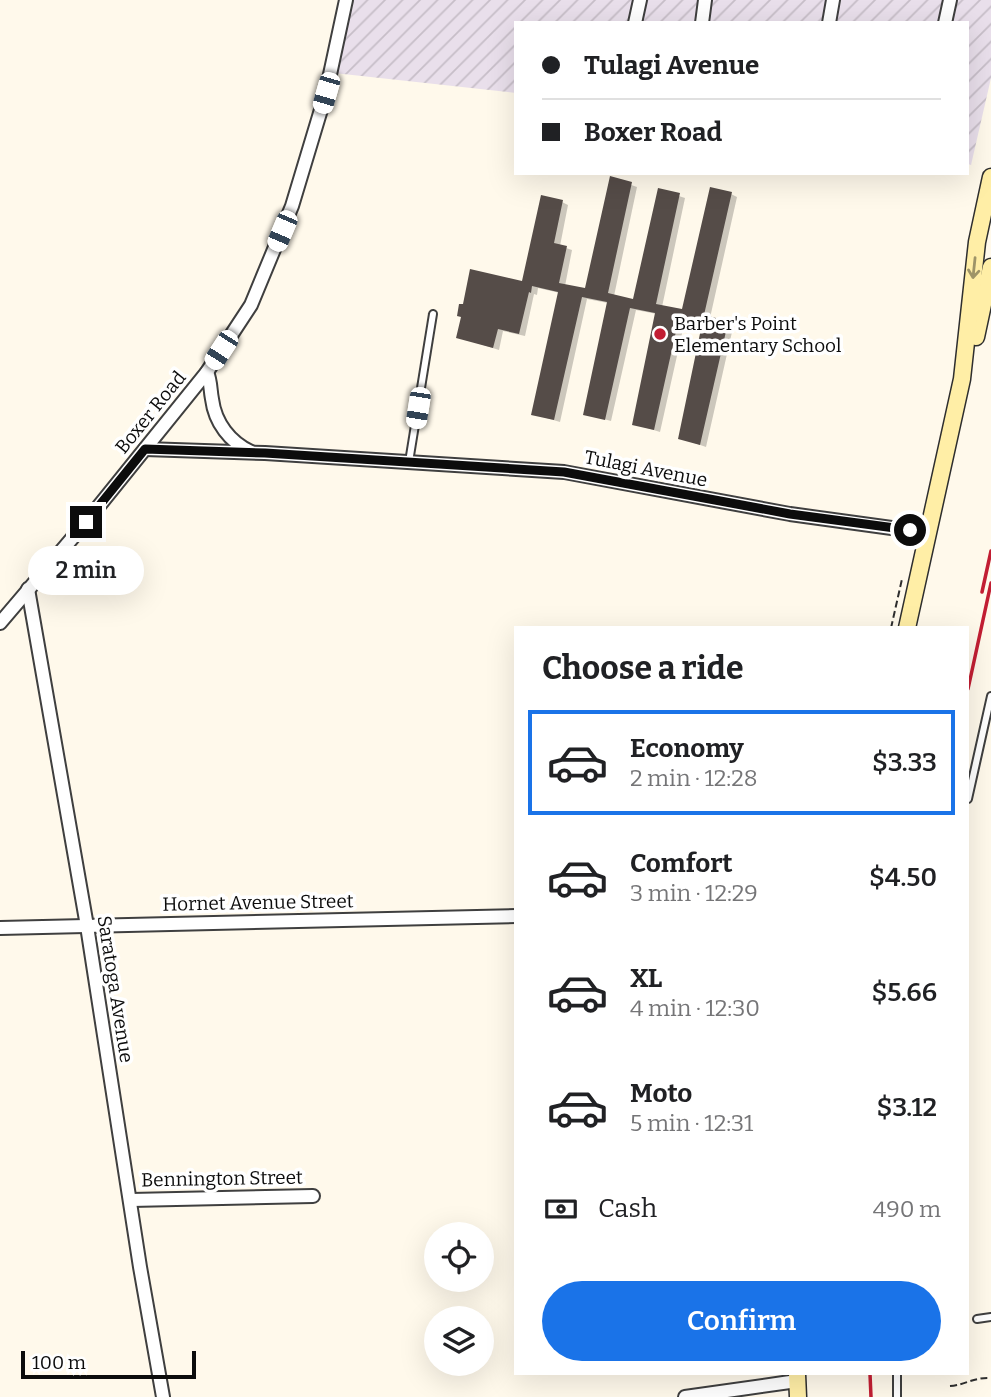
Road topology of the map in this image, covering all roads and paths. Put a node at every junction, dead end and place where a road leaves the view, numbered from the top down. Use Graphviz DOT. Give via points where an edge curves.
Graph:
graph roads {
  1 [pos="346,0"];
  2 [pos="640,0"];
  3 [pos="705,0"];
  4 [pos="833,0"];
  5 [pos="950,0"];
  6 [pos="635,21"];
  7 [pos="702,21"];
  8 [pos="829,21"];
  9 [pos="945,21"];
  10 [pos="991,177"];
  11 [pos="991,267"];
  12 [pos="433,314"];
  13 [pos="207,372"];
  14 [pos="962,379"];
  15 [pos="145,449"];
  16 [pos="254,453"];
  17 [pos="409,462"];
  18 [pos="929,533"];
  19 [pos="902,579"];
  20 [pos="28,589"];
  21 [pos="0,623"];
  22 [pos="891,626"];
  23 [pos="907,626"];
  24 [pos="991,696"];
  25 [pos="969,795"];
  26 [pos="514,916"];
  27 [pos="87,926"];
  28 [pos="0,928"];
  29 [pos="313,1196"];
  30 [pos="131,1200"];
  31 [pos="991,1317"];
  32 [pos="977,1319"];
  33 [pos="897,1375"];
  34 [pos="991,1378"];
  35 [pos="797,1384"];
  36 [pos="950,1386"];
  37 [pos="163,1397"];
  38 [pos="685,1397"];
  39 [pos="897,1397"];
  1 -- 13 [label="street, Boxer Road" via="326,93 292,206 251,305"];
  2 -- 6 [label="street"];
  3 -- 7 [label="street"];
  4 -- 8 [label="street"];
  5 -- 9 [label="street"];
  10 -- 14 [label="main road, one-way" via="977,243"];
  11 -- 14 [label="main road"];
  12 -- 17 [label="lane"];
  13 -- 15 [label="street, Boxer Road"];
  13 -- 16 [label="street" via="218,420 237,443"];
  14 -- 18 [label="main road"];
  15 -- 16 [label="street, Tulagi Avenue"];
  15 -- 20 [label="street, Boxer Road"];
  16 -- 17 [label="street, Tulagi Avenue"];
  17 -- 18 [label="street, Tulagi Avenue" via="564,472 790,514"];
  18 -- 23 [label="main road"];
  19 -- 22 [label="path"];
  20 -- 21 [label="street, Boxer Road"];
  20 -- 27 [label="street, Saratoga Avenue"];
  24 -- 25 [label="lane"];
  26 -- 27 [label="street, Hornet Avenue Street"];
  27 -- 28 [label="street, Hornet Avenue Street"];
  27 -- 30 [label="street, Saratoga Avenue"];
  29 -- 30 [label="street, Bennington Street"];
  30 -- 37 [label="street, Saratoga Avenue"];
  31 -- 32 [label="lane"];
  33 -- 39 [label="lane"];
  34 -- 36 [label="path"];
  35 -- 38 [label="street"];
}
